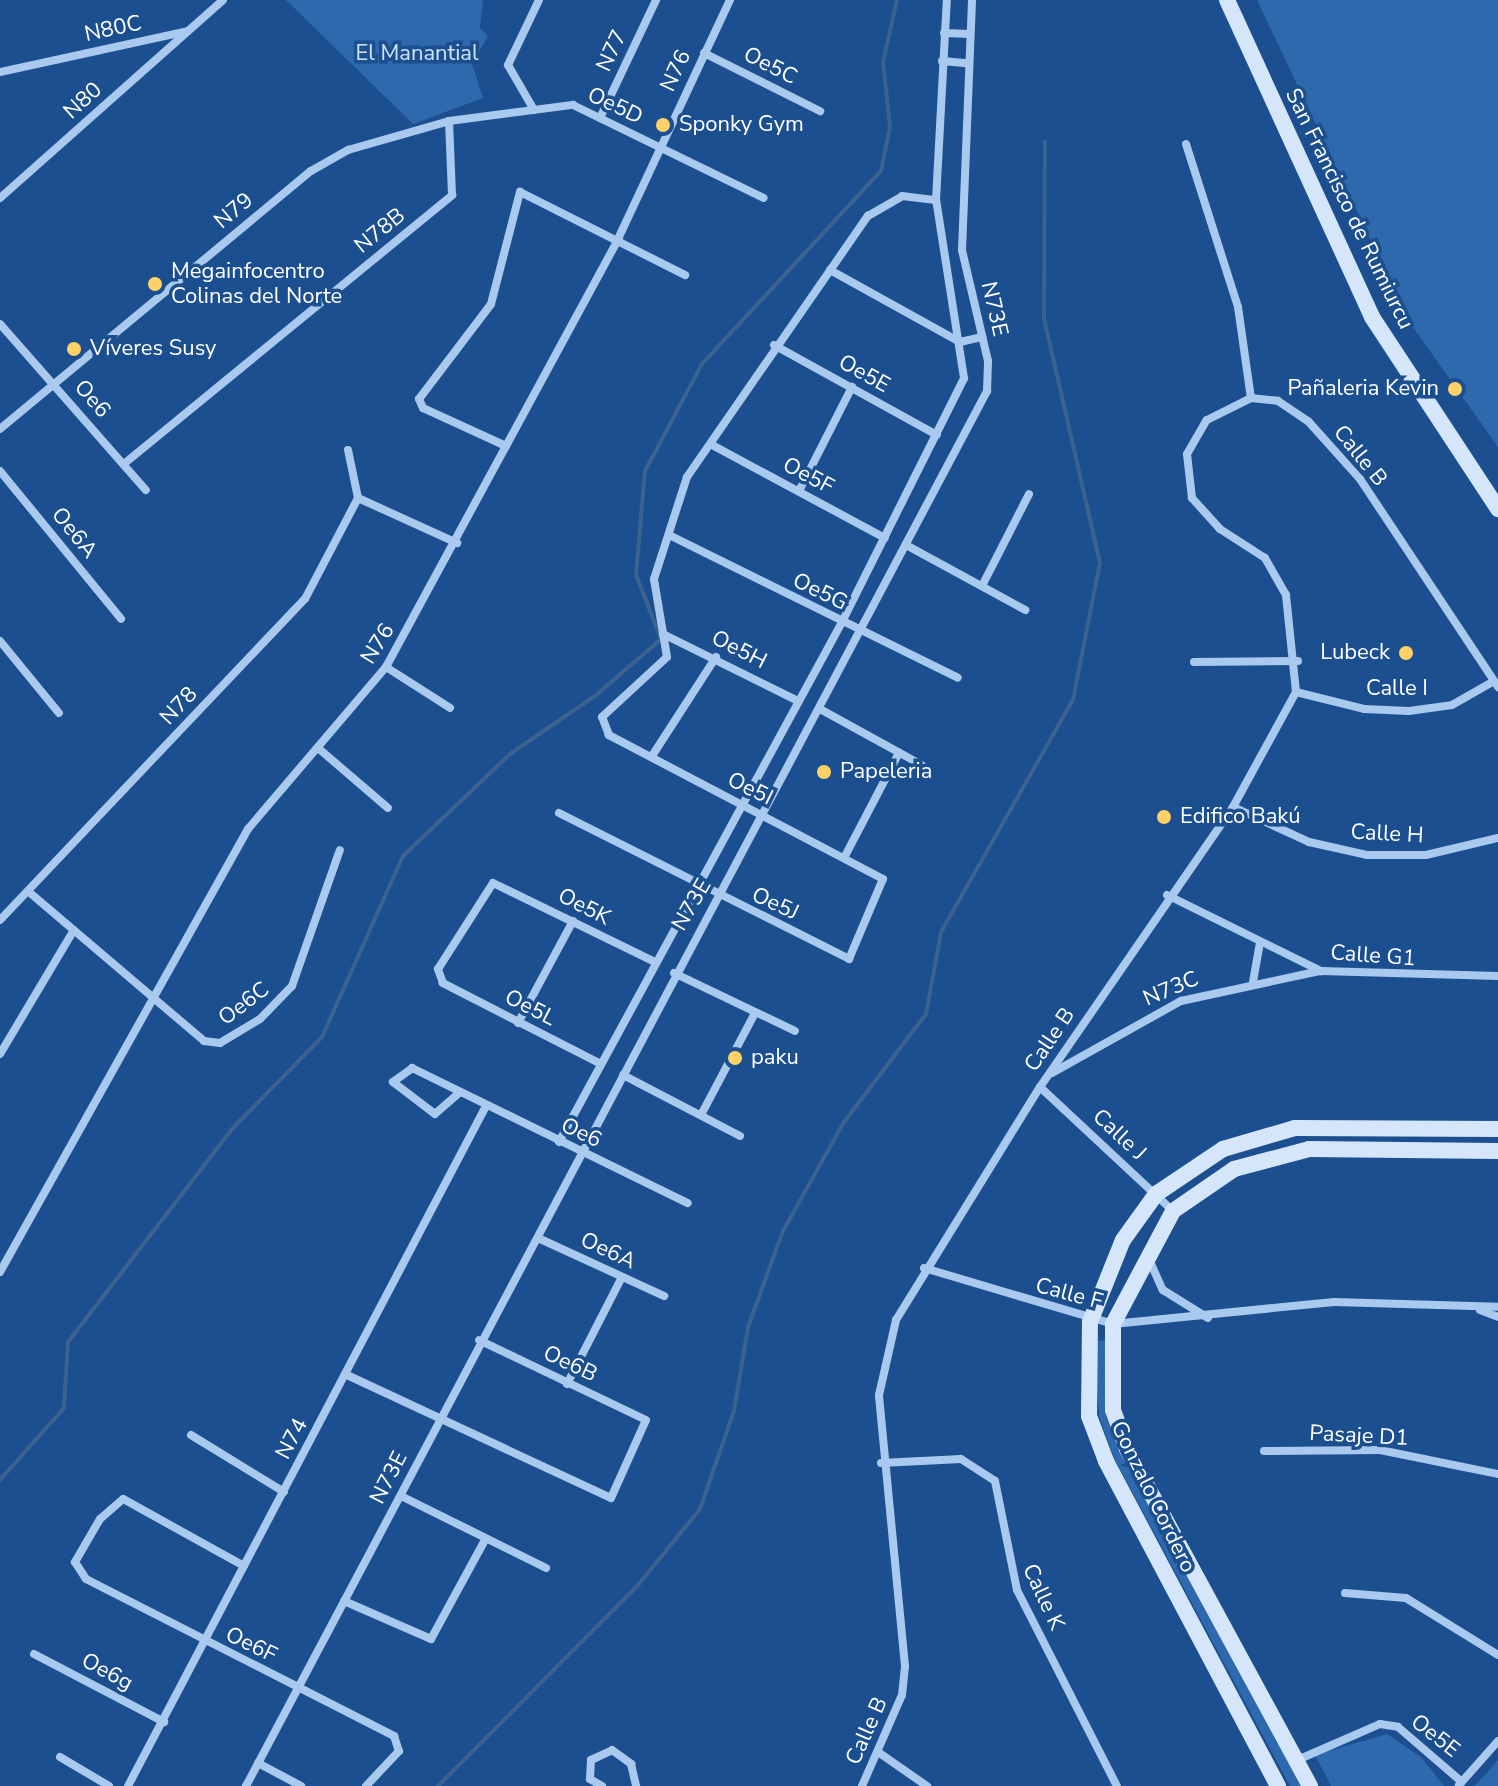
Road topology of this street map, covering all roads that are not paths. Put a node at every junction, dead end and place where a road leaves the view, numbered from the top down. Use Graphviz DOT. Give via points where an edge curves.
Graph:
graph roads {
  1 [pos="223,0"];
  2 [pos="539,0"];
  3 [pos="656,0"];
  4 [pos="730,0"];
  5 [pos="947,0"];
  6 [pos="972,0"];
  7 [pos="1227,0"];
  8 [pos="189,30"];
  9 [pos="944,33"];
  10 [pos="970,34"];
  11 [pos="704,53"];
  12 [pos="942,61"];
  13 [pos="967,63"];
  14 [pos="0,72"];
  15 [pos="534,110"];
  16 [pos="820,111"];
  17 [pos="600,118"];
  18 [pos="449,121"];
  19 [pos="1186,144"];
  20 [pos="660,147"];
  21 [pos="0,198"];
  22 [pos="764,198"];
  23 [pos="936,200"];
  24 [pos="618,239"];
  25 [pos="830,270"];
  26 [pos="685,275"];
  27 [pos="0,324"];
  28 [pos="982,337"];
  29 [pos="960,342"];
  30 [pos="774,345"];
  31 [pos="54,383"];
  32 [pos="852,387"];
  33 [pos="1251,398"];
  34 [pos="0,429"];
  35 [pos="937,435"];
  36 [pos="506,446"];
  37 [pos="714,446"];
  38 [pos="348,450"];
  39 [pos="125,463"];
  40 [pos="0,471"];
  41 [pos="146,490"];
  42 [pos="799,491"];
  43 [pos="1029,494"];
  44 [pos="358,498"];
  45 [pos="1498,509"];
  46 [pos="669,535"];
  47 [pos="885,538"];
  48 [pos="457,543"];
  49 [pos="906,545"];
  50 [pos="983,584"];
  51 [pos="1025,610"];
  52 [pos="121,619"];
  53 [pos="841,624"];
  54 [pos="861,630"];
  55 [pos="663,634"];
  56 [pos="0,641"];
  57 [pos="716,657"];
  58 [pos="1298,661"];
  59 [pos="1194,662"];
  60 [pos="386,667"];
  61 [pos="958,678"];
  62 [pos="1496,684"];
  63 [pos="1296,692"];
  64 [pos="798,701"];
  65 [pos="450,708"];
  66 [pos="820,709"];
  67 [pos="59,713"];
  68 [pos="318,748"];
  69 [pos="899,753"];
  70 [pos="652,756"];
  71 [pos="922,765"];
  72 [pos="741,807"];
  73 [pos="1233,807"];
  74 [pos="388,808"];
  75 [pos="559,813"];
  76 [pos="765,816"];
  77 [pos="1498,838"];
  78 [pos="340,850"];
  79 [pos="844,858"];
  80 [pos="697,886"];
  81 [pos="29,892"];
  82 [pos="1167,895"];
  83 [pos="717,896"];
  84 [pos="0,906"];
  85 [pos="12,908"];
  86 [pos="0,920"];
  87 [pos="573,921"];
  88 [pos="74,930"];
  89 [pos="1260,944"];
  90 [pos="849,959"];
  91 [pos="655,962"];
  92 [pos="1321,971"];
  93 [pos="674,973"];
  94 [pos="1498,976"];
  95 [pos="1253,982"];
  96 [pos="443,983"];
  97 [pos="154,997"];
  98 [pos="755,1013"];
  99 [pos="518,1023"];
  100 [pos="795,1031"];
  101 [pos="0,1054"];
  102 [pos="601,1064"];
  103 [pos="623,1075"];
  104 [pos="1048,1075"];
  105 [pos="1040,1087"];
  106 [pos="459,1093"];
  107 [pos="485,1108"];
  108 [pos="701,1115"];
  109 [pos="1498,1129"];
  110 [pos="740,1136"];
  111 [pos="559,1142"];
  112 [pos="1498,1151"];
  113 [pos="583,1154"];
  114 [pos="1156,1194"];
  115 [pos="688,1203"];
  116 [pos="1173,1211"];
  117 [pos="538,1238"];
  118 [pos="1147,1254"];
  119 [pos="924,1268"];
  120 [pos="0,1272"];
  121 [pos="622,1277"];
  122 [pos="664,1296"];
  123 [pos="1498,1307"];
  124 [pos="1478,1310"];
  125 [pos="1498,1317"];
  126 [pos="1209,1318"];
  127 [pos="1090,1322"];
  128 [pos="1113,1324"];
  129 [pos="479,1340"];
  130 [pos="347,1375"];
  131 [pos="567,1384"];
  132 [pos="438,1420"];
  133 [pos="191,1435"];
  134 [pos="1264,1451"];
  135 [pos="881,1463"];
  136 [pos="1498,1474"];
  137 [pos="284,1492"];
  138 [pos="401,1496"];
  139 [pos="485,1540"];
  140 [pos="244,1566"];
  141 [pos="546,1568"];
  142 [pos="1345,1593"];
  143 [pos="344,1601"];
  144 [pos="206,1643"];
  145 [pos="34,1654"];
  146 [pos="1498,1655"];
  147 [pos="297,1688"];
  148 [pos="164,1722"];
  149 [pos="1498,1741"];
  150 [pos="878,1752"];
  151 [pos="60,1757"];
  152 [pos="1294,1761"];
  153 [pos="258,1763"];
  154 [pos="1460,1784"];
  155 [pos="109,1786"];
  156 [pos="128,1786"];
  157 [pos="246,1786"];
  158 [pos="301,1786"];
  159 [pos="366,1786"];
  160 [pos="602,1786"];
  161 [pos="636,1786"];
  162 [pos="862,1786"];
  163 [pos="927,1786"];
  164 [pos="1117,1786"];
  165 [pos="1278,1786"];
  166 [pos="1310,1786"];
  1 -- 8 [label="street, N80C"];
  2 -- 15 [label="street" via="508,65"];
  3 -- 17 [label="street, N77"];
  4 -- 11 [label="street, N76"];
  5 -- 9 [label="street, N73E"];
  6 -- 10 [label="street, N73E"];
  7 -- 45 [label="street, San Francisco de Rumiurcu" via="1372,317"];
  8 -- 14 [label="street, N80C"];
  8 -- 21 [label="street, N80"];
  9 -- 10 [label="street"];
  9 -- 12 [label="street, N73E"];
  10 -- 13 [label="street, N73E"];
  11 -- 16 [label="street, Oe5C"];
  11 -- 20 [label="street, N76"];
  12 -- 13 [label="street"];
  12 -- 23 [label="street, N73E"];
  13 -- 28 [label="street, N73E" via="962,250"];
  15 -- 17 [label="street, Oe5D" via="573,105"];
  15 -- 18 [label="street, N79"];
  17 -- 20 [label="street, Oe5D"];
  18 -- 31 [label="street, N79" via="325,161"];
  18 -- 39 [label="street, N78B" via="452,195"];
  19 -- 33 [label="street" via="1238,307"];
  20 -- 22 [label="street, Oe5D"];
  20 -- 24 [label="street, N76"];
  23 -- 25 [label="street" via="885,201"];
  23 -- 29 [label="street, N73E"];
  24 -- 26 [label="street"];
  24 -- 36 [label="street, N76"];
  24 -- 36 [label="street" via="520,192 491,304 424,385 423,408"];
  25 -- 29 [label="street"];
  25 -- 30 [label="street"];
  27 -- 31 [label="street, Oe6"];
  28 -- 29 [label="street"];
  28 -- 49 [label="street, N73E" via="987,391"];
  29 -- 35 [label="street, N73E" via="964,378"];
  30 -- 32 [label="street, Oe5E"];
  30 -- 37 [label="street"];
  31 -- 34 [label="street, N79"];
  31 -- 39 [label="street, Oe6"];
  32 -- 35 [label="street, Oe5E"];
  32 -- 42 [label="street"];
  33 -- 58 [label="street, Calle B" via="1207,420 1187,454 1187,473 1192,498 1210,518 1265,558 1286,595"];
  33 -- 62 [label="street, Calle B" via="1278,401 1308,421 1360,479"];
  35 -- 47 [label="street, N73E"];
  36 -- 48 [label="street, N76"];
  37 -- 42 [label="street, Oe5F"];
  37 -- 46 [label="street" via="681,488"];
  38 -- 44 [label="street"];
  39 -- 41 [label="street, Oe6"];
  40 -- 52 [label="street, Oe6A"];
  42 -- 47 [label="street, Oe5F"];
  43 -- 50 [label="street"];
  44 -- 48 [label="street"];
  44 -- 81 [label="street, N78" via="305,599"];
  46 -- 53 [label="street, Oe5G"];
  46 -- 55 [label="street" via="654,579"];
  47 -- 53 [label="street, N73E"];
  48 -- 60 [label="street, N76"];
  49 -- 50 [label="street"];
  49 -- 54 [label="street, N73E"];
  50 -- 51 [label="street"];
  53 -- 54 [label="street, Oe5G"];
  53 -- 64 [label="street, N73E"];
  54 -- 61 [label="street, Oe5G"];
  54 -- 66 [label="street, N73E"];
  55 -- 57 [label="street, Oe5H"];
  55 -- 70 [label="street, Oe5I" via="665,662 605,709 604,730"];
  56 -- 67 [label="street"];
  57 -- 64 [label="street, Oe5H"];
  57 -- 70 [label="street"];
  58 -- 59 [label="street"];
  58 -- 63 [label="street, Calle B"];
  60 -- 65 [label="street"];
  60 -- 68 [label="street, N76"];
  62 -- 63 [label="street, Calle I" via="1452,705 1409,711 1364,709"];
  63 -- 73 [label="street, Calle B"];
  64 -- 72 [label="street, N73E"];
  66 -- 69 [label="street"];
  66 -- 76 [label="street, N73E"];
  68 -- 74 [label="street"];
  68 -- 97 [label="street, N76" via="248,829"];
  69 -- 71 [label="street"];
  69 -- 79 [label="street"];
  70 -- 72 [label="street, Oe5I"];
  72 -- 76 [label="street, Oe5I"];
  72 -- 80 [label="street, N73E"];
  73 -- 77 [label="street, Calle H" via="1309,842 1367,855 1426,855"];
  73 -- 82 [label="street, Calle B"];
  75 -- 80 [label="street, Oe5J"];
  76 -- 79 [label="street, Oe5I"];
  76 -- 83 [label="street, N73E"];
  78 -- 97 [label="street, Oe6C" via="292,986 260,1019 211,1043"];
  79 -- 90 [label="street, Oe5I" via="883,879"];
  80 -- 83 [label="street, Oe5J"];
  80 -- 91 [label="street, N73E"];
  81 -- 85 [label="street, N78"];
  81 -- 88 [label="street, Oe6C"];
  82 -- 89 [label="street, Calle G1"];
  82 -- 104 [label="street, Calle B"];
  83 -- 90 [label="street, Oe5J"];
  83 -- 93 [label="street, N73E"];
  84 -- 85 [label="street"];
  85 -- 86 [label="street, N78"];
  87 -- 91 [label="street, Oe5K"];
  87 -- 96 [label="street, Oe5K" via="498,884 484,889 438,969"];
  87 -- 99 [label="street"];
  88 -- 97 [label="street, Oe6C"];
  88 -- 101 [label="street"];
  89 -- 92 [label="street, Calle G1"];
  89 -- 95 [label="street"];
  91 -- 102 [label="street, N73E"];
  92 -- 94 [label="street, Calle G1"];
  92 -- 95 [label="street, N73C"];
  93 -- 98 [label="street"];
  93 -- 103 [label="street, N73E"];
  95 -- 104 [label="street, N73C" via="1181,1001"];
  96 -- 99 [label="street, Oe5L"];
  97 -- 120 [label="street, N76"];
  98 -- 100 [label="street"];
  98 -- 108 [label="street"];
  99 -- 102 [label="street, Oe5L"];
  102 -- 111 [label="street, N73E"];
  103 -- 108 [label="street"];
  103 -- 113 [label="street, N73E"];
  104 -- 105 [label="street, Calle B"];
  105 -- 114 [label="street, Calle J"];
  105 -- 119 [label="street, Calle B"];
  106 -- 106 [label="street, Oe6" via="435,1114 398,1093 393,1082 408,1067"];
  106 -- 107 [label="street, Oe6"];
  107 -- 111 [label="street, Oe6"];
  107 -- 130 [label="street, N74"];
  108 -- 110 [label="street"];
  109 -- 114 [label="street, Gonzalo Cordero" via="1295,1128 1223,1149"];
  111 -- 113 [label="street, Oe6"];
  112 -- 116 [label="street, Gonzalo Cordero" via="1309,1149 1234,1169"];
  113 -- 115 [label="street, Oe6"];
  113 -- 117 [label="street, N73E"];
  114 -- 116 [label="street, Calle J"];
  114 -- 127 [label="street, Gonzalo Cordero" via="1123,1240"];
  116 -- 118 [label="street, Gonzalo Cordero"];
  117 -- 121 [label="street, Oe6A"];
  117 -- 129 [label="street, N73E"];
  118 -- 126 [label="street" via="1163,1290"];
  118 -- 128 [label="street, Gonzalo Cordero"];
  119 -- 127 [label="street, Calle F"];
  119 -- 135 [label="street, Calle B" via="885,1358"];
  121 -- 122 [label="street, Oe6A"];
  121 -- 131 [label="street"];
  123 -- 124 [label="street, Calle F"];
  124 -- 125 [label="street"];
  124 -- 126 [label="street, Calle F" via="1334,1302"];
  126 -- 128 [label="street, Calle F"];
  127 -- 128 [label="street, Calle F"];
  127 -- 165 [label="street, Gonzalo Cordero" via="1089,1416 1106,1461"];
  128 -- 152 [label="street, Gonzalo Cordero" via="1113,1410 1127,1449"];
  129 -- 131 [label="street, Oe6B"];
  129 -- 132 [label="street, N73E"];
  130 -- 132 [label="street"];
  130 -- 137 [label="street, N74"];
  131 -- 132 [label="street, Oe6B" via="646,1420 614,1495 605,1499"];
  132 -- 138 [label="street, N73E"];
  133 -- 137 [label="street"];
  134 -- 136 [label="street, Pasaje D1" via="1380,1450"];
  135 -- 150 [label="street, Calle B" via="905,1666 902,1695"];
  135 -- 164 [label="street, Calle K" via="961,1459 995,1481 1017,1590"];
  137 -- 140 [label="street, N74"];
  138 -- 139 [label="street"];
  138 -- 143 [label="street, N73E"];
  139 -- 141 [label="street"];
  139 -- 143 [label="street" via="436,1635 419,1638"];
  140 -- 144 [label="street, N74"];
  140 -- 144 [label="street, Oe6F" via="123,1499 100,1519 75,1562 86,1579"];
  142 -- 146 [label="street" via="1406,1598"];
  143 -- 147 [label="street, N73E"];
  144 -- 147 [label="street, Oe6F"];
  144 -- 148 [label="street, N74"];
  145 -- 148 [label="street, Oe6g"];
  147 -- 153 [label="street, N73E"];
  147 -- 159 [label="street, Oe6F" via="399,1743"];
  148 -- 156 [label="street, N74"];
  149 -- 154 [label="street"];
  150 -- 162 [label="street, Calle B"];
  150 -- 163 [label="street"];
  151 -- 155 [label="street"];
  152 -- 154 [label="street, Oe5E" via="1380,1724 1398,1727"];
  152 -- 166 [label="street, Gonzalo Cordero"];
  153 -- 157 [label="street, N73E"];
  153 -- 158 [label="street"];
  160 -- 161 [label="street" via="590,1779 591,1760 612,1750 631,1764"];
}
